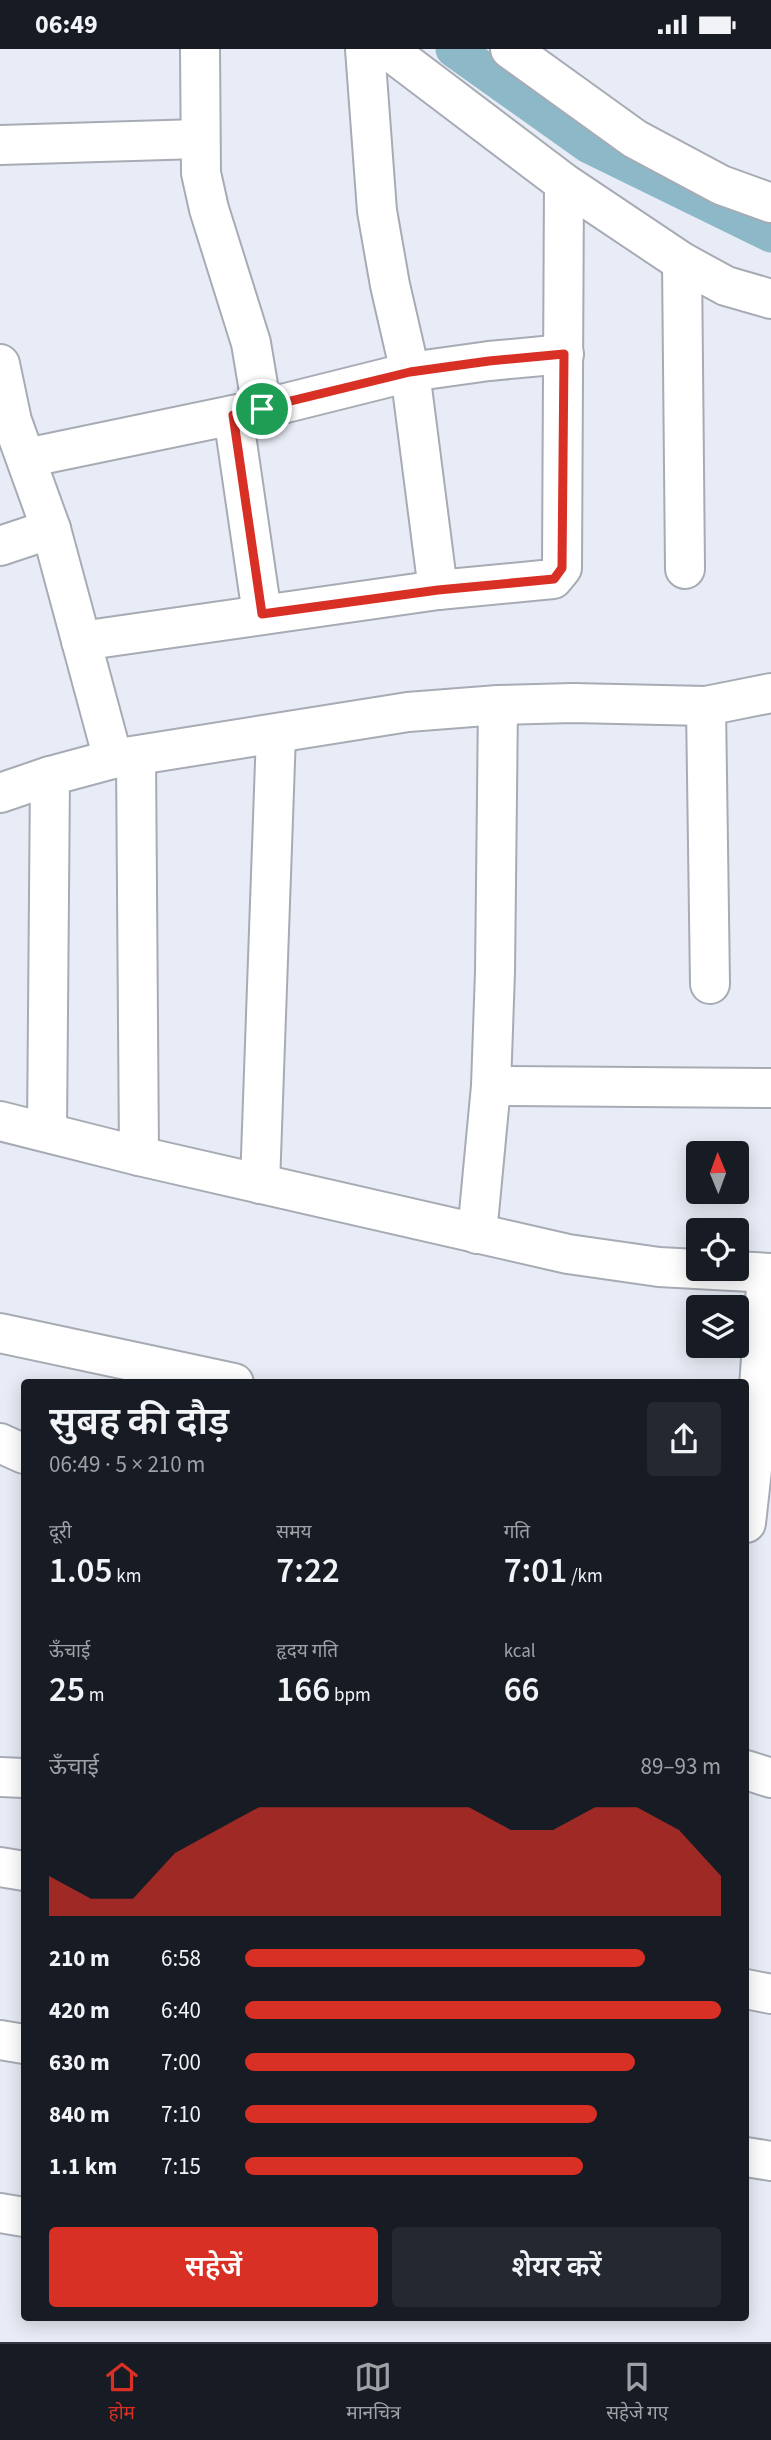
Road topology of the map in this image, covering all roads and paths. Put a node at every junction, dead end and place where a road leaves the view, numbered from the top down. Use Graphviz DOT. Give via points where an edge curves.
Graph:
graph roads {
  1 [pos="200,49"];
  2 [pos="365,49"];
  3 [pos="387,49"];
  4 [pos="510,49"];
  5 [pos="199,139"];
  6 [pos="0,145"];
  7 [pos="564,183"];
  8 [pos="771,203"];
  9 [pos="682,263"];
  10 [pos="771,299"];
  11 [pos="564,354"];
  12 [pos="0,364"];
  13 [pos="410,372"];
  14 [pos="248,412"];
  15 [pos="6,423"];
  16 [pos="26,458"];
  17 [pos="51,530"];
  18 [pos="0,546"];
  19 [pos="685,569"];
  20 [pos="438,590"];
  21 [pos="262,614"];
  22 [pos="81,641"];
  23 [pos="771,693"];
  24 [pos="498,705"];
  25 [pos="706,706"];
  26 [pos="276,734"];
  27 [pos="125,757"];
  28 [pos="50,776"];
  29 [pos="0,793"];
  30 [pos="710,984"];
  31 [pos="491,1086"];
  32 [pos="771,1088"];
  33 [pos="0,1121"];
  34 [pos="47,1131"];
  35 [pos="139,1156"];
  36 [pos="260,1184"];
  37 [pos="477,1234"];
  38 [pos="769,1273"];
  39 [pos="0,1333"];
  40 [pos="215,1379"];
  41 [pos="0,1443"];
  42 [pos="763,1444"];
  43 [pos="21,1453"];
  44 [pos="749,1509"];
  45 [pos="749,1771"];
  46 [pos="0,1776"];
  47 [pos="771,1777"];
  48 [pos="21,1778"];
  49 [pos="0,1867"];
  50 [pos="21,1870"];
  51 [pos="749,1990"];
  52 [pos="771,1994"];
  53 [pos="0,2040"];
  54 [pos="21,2044"];
  55 [pos="749,2157"];
  56 [pos="771,2161"];
  57 [pos="0,2213"];
  58 [pos="21,2216"];
  1 -- 5 [label="street"];
  2 -- 13 [label="street" via="377,211"];
  3 -- 7 [label="street"];
  4 -- 8 [label="street" via="635,139 721,185"];
  5 -- 6 [label="street"];
  5 -- 14 [label="street" via="209,209 245,319"];
  7 -- 9 [label="street"];
  7 -- 11 [label="street"];
  9 -- 10 [label="street" via="726,286"];
  9 -- 19 [label="street"];
  11 -- 13 [label="street"];
  11 -- 20 [label="street" via="562,568 554,579 542,582"];
  12 -- 15 [label="street"];
  13 -- 14 [label="street"];
  13 -- 20 [label="street"];
  14 -- 16 [label="street"];
  14 -- 21 [label="street"];
  15 -- 16 [label="street"];
  16 -- 17 [label="street"];
  17 -- 18 [label="street"];
  17 -- 22 [label="street"];
  20 -- 21 [label="street"];
  21 -- 22 [label="street"];
  22 -- 27 [label="street"];
  23 -- 25 [label="street"];
  24 -- 25 [label="street"];
  24 -- 26 [label="street" via="408,712"];
  24 -- 31 [label="street"];
  25 -- 30 [label="street"];
  26 -- 27 [label="street"];
  26 -- 36 [label="street"];
  27 -- 28 [label="street"];
  27 -- 35 [label="street"];
  28 -- 29 [label="street"];
  28 -- 34 [label="street"];
  31 -- 32 [label="street"];
  31 -- 37 [label="street"];
  33 -- 34 [label="street"];
  34 -- 35 [label="street"];
  35 -- 36 [label="street"];
  36 -- 37 [label="street"];
  37 -- 38 [label="street" via="659,1267"];
  38 -- 42 [label="street"];
  39 -- 40 [label="street"];
  41 -- 43 [label="street"];
  42 -- 44 [label="street"];
  45 -- 47 [label="street"];
  46 -- 48 [label="street"];
  49 -- 50 [label="street"];
  51 -- 52 [label="street"];
  53 -- 54 [label="street"];
  55 -- 56 [label="street"];
  57 -- 58 [label="street"];
}
